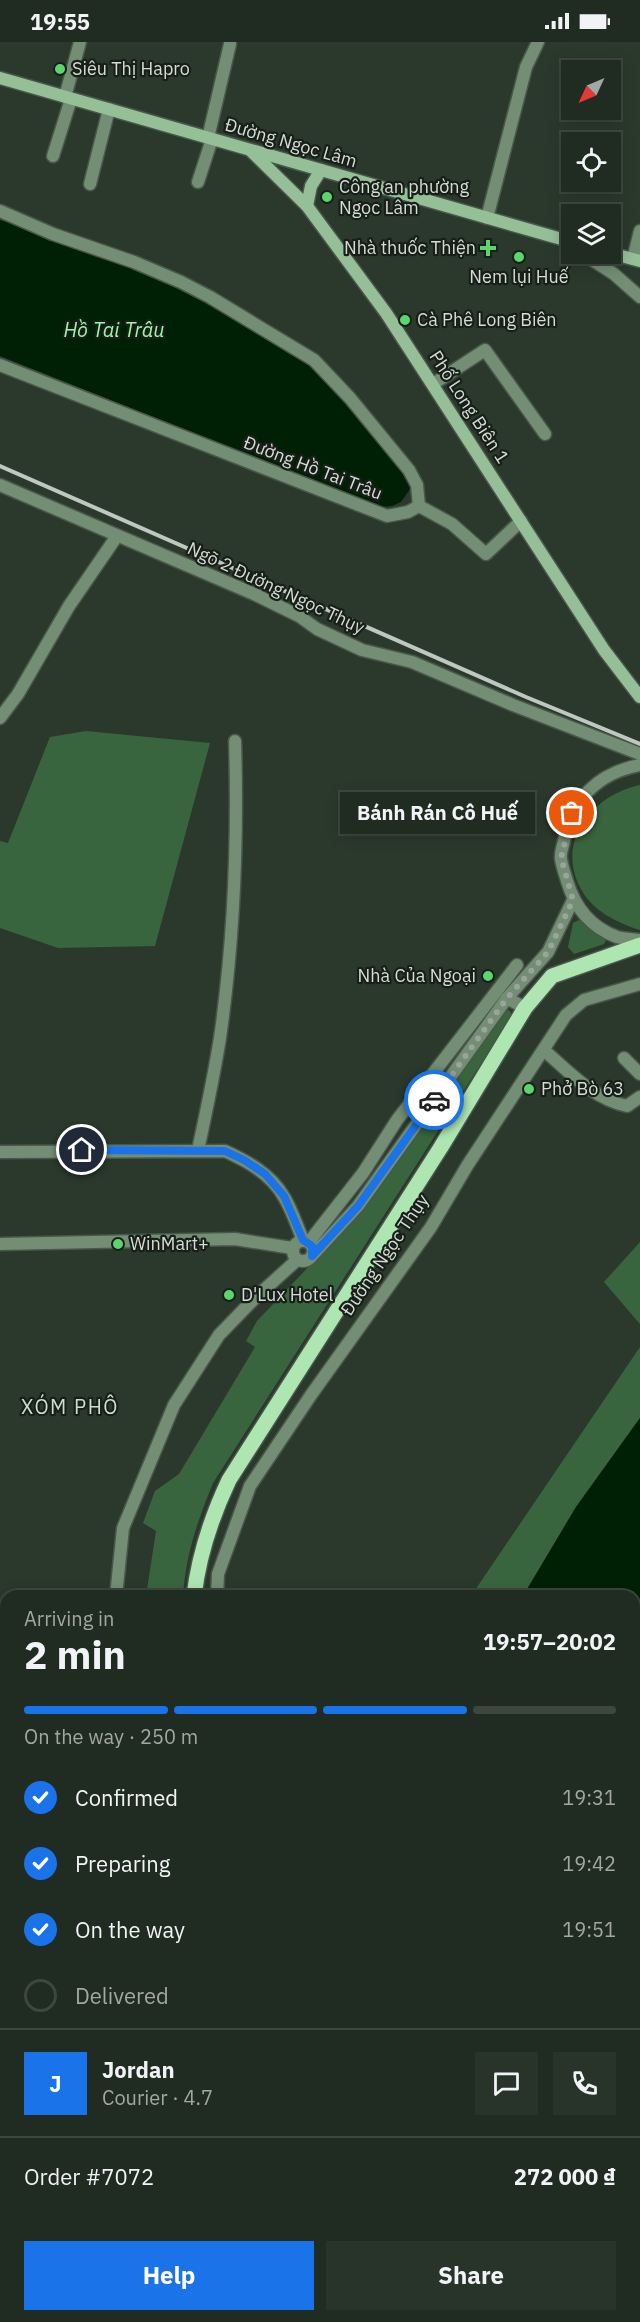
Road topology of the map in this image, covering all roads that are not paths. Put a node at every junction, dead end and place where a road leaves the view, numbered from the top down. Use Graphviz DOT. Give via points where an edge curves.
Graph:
graph roads {
  1 [pos="80,42"];
  2 [pos="538,42"];
  3 [pos="230,44"];
  4 [pos="0,78"];
  5 [pos="68,98"];
  6 [pos="109,109"];
  7 [pos="210,139"];
  8 [pos="250,150"];
  9 [pos="53,156"];
  10 [pos="321,170"];
  11 [pos="198,182"];
  12 [pos="90,183"];
  13 [pos="307,206"];
  14 [pos="0,211"];
  15 [pos="487,218"];
  16 [pos="640,231"];
  17 [pos="561,240"];
  18 [pos="621,256"];
  19 [pos="636,260"];
  20 [pos="598,264"];
  21 [pos="640,297"];
  22 [pos="0,365"];
  23 [pos="432,384"];
  24 [pos="545,434"];
  25 [pos="0,485"];
  26 [pos="419,506"];
  27 [pos="521,521"];
  28 [pos="117,536"];
  29 [pos="640,697"];
  30 [pos="0,718"];
  31 [pos="236,741"];
  32 [pos="640,754"];
  33 [pos="640,765"];
  34 [pos="573,900"];
  35 [pos="640,939"];
  36 [pos="640,945"];
  37 [pos="548,952"];
  38 [pos="517,965"];
  39 [pos="552,976"];
  40 [pos="640,984"];
  41 [pos="507,998"];
  42 [pos="525,1008"];
  43 [pos="545,1051"];
  44 [pos="624,1058"];
  45 [pos="640,1074"];
  46 [pos="640,1097"];
  47 [pos="198,1150"];
  48 [pos="0,1152"];
  49 [pos="306,1241"];
  50 [pos="0,1244"];
  51 [pos="292,1248"];
  52 [pos="312,1256"];
  53 [pos="297,1260"];
  54 [pos="117,1590"];
  55 [pos="195,1590"];
  56 [pos="218,1590"];
  1 -- 5 [label="street"];
  2 -- 15 [label="street" via="526,67"];
  3 -- 7 [label="street"];
  4 -- 5 [label="main road, Đường Ngọc Lâm"];
  5 -- 6 [label="main road, Đường Ngọc Lâm"];
  5 -- 9 [label="street"];
  6 -- 7 [label="main road, Đường Ngọc Lâm"];
  6 -- 12 [label="street"];
  7 -- 8 [label="main road, Đường Ngọc Lâm"];
  7 -- 11 [label="street"];
  8 -- 10 [label="main road, Đường Ngọc Lâm"];
  8 -- 13 [label="main road, Phố Long Biên 1"];
  10 -- 13 [label="main road" via="311,186"];
  10 -- 15 [label="main road, Đường Ngọc Lâm"];
  13 -- 23 [label="main road, Phố Long Biên 1" via="386,313"];
  14 -- 26 [label="street" via="182,282 314,360 409,470 417,485"];
  15 -- 17 [label="main road, Đường Ngọc Lâm"];
  16 -- 19 [label="street"];
  18 -- 19 [label="main road"];
  20 -- 21 [label="street"];
  22 -- 26 [label="street, Đường Hồ Tai Trâu" via="387,516"];
  23 -- 24 [label="street" via="485,350"];
  23 -- 27 [label="main road, Phố Long Biên 1"];
  25 -- 28 [label="street, Ngõ 2 Đường Ngọc Thụy"];
  26 -- 27 [label="street" via="452,524 486,554"];
  27 -- 29 [label="main road, Phố Long Biên 1" via="604,650"];
  28 -- 30 [label="street"];
  28 -- 32 [label="street, Ngõ 2 Đường Ngọc Thụy" via="254,594 362,650 412,662"];
  31 -- 47 [label="street" via="237,838 228,952 220,1035"];
  33 -- 34 [label="street" via="598,782 572,813 561,858"];
  34 -- 35 [label="street" via="604,931 619,938"];
  34 -- 37 [label="street"];
  36 -- 39 [label="main road"];
  37 -- 39 [label="street"];
  37 -- 41 [label="street"];
  38 -- 49 [label="street" via="397,1120 363,1173"];
  39 -- 42 [label="main road, Đường Ngọc Thụy"];
  40 -- 43 [label="street, Đường Ngọc Thụy" via="584,1000 567,1015"];
  41 -- 42 [label="street"];
  41 -- 52 [label="street" via="358,1206"];
  42 -- 55 [label="main road, Đường Ngọc Thụy" via="229,1480 202,1546"];
  43 -- 46 [label="street" via="586,1087 613,1103 627,1106"];
  43 -- 56 [label="street, Đường Ngọc Thụy" via="431,1227 250,1486 218,1574"];
  44 -- 45 [label="street"];
  47 -- 48 [label="street"];
  47 -- 49 [label="street" via="225,1151 265,1174 284,1196"];
  49 -- 51 [label="street" via="299,1241"];
  49 -- 52 [label="street" via="312,1246"];
  50 -- 51 [label="street" via="235,1239"];
  51 -- 53 [label="street"];
  52 -- 53 [label="street" via="309,1260"];
  53 -- 54 [label="street" via="219,1335 174,1406 123,1528"];
}
